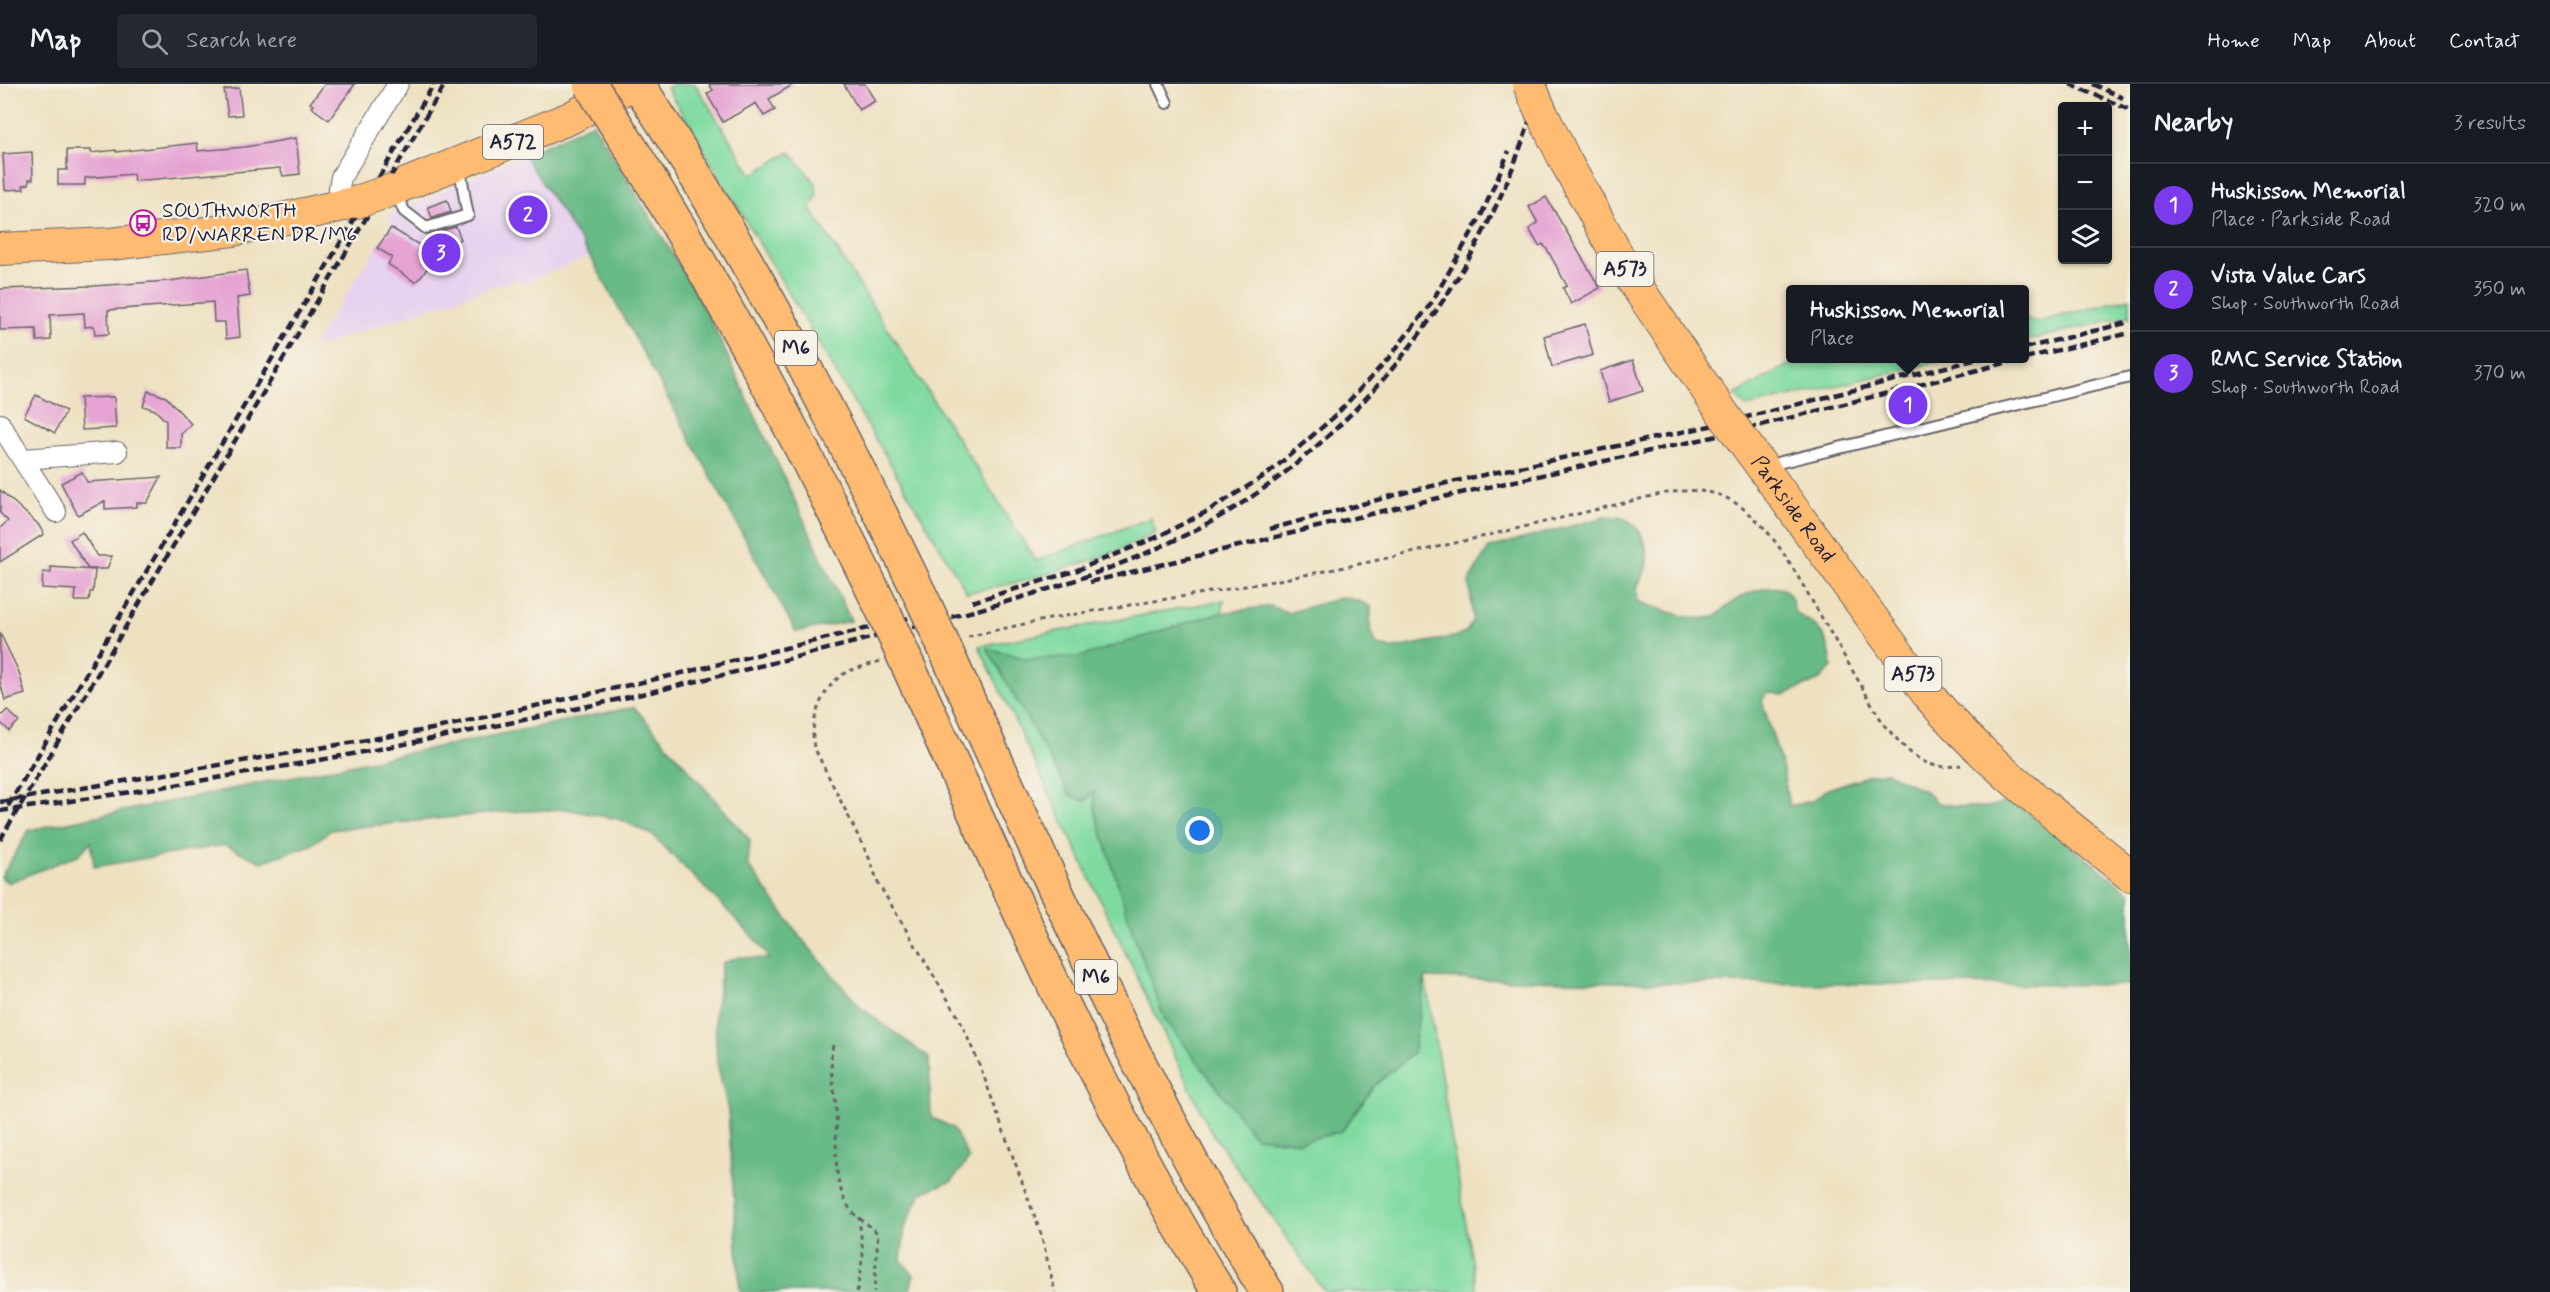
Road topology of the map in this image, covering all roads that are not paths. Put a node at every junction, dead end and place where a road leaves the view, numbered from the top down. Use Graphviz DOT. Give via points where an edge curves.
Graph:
graph roads {
  1 [pos="398,84"];
  2 [pos="590,84"];
  3 [pos="1158,84"];
  4 [pos="1529,84"];
  5 [pos="640,90"];
  6 [pos="1167,103"];
  7 [pos="459,165"];
  8 [pos="392,190"];
  9 [pos="349,204"];
  10 [pos="0,249"];
  11 [pos="2130,377"];
  12 [pos="0,424"];
  13 [pos="117,452"];
  14 [pos="23,459"];
  15 [pos="1762,467"];
  16 [pos="56,512"];
  17 [pos="2130,875"];
  18 [pos="1219,1292"];
  19 [pos="1267,1292"];
  1 -- 9 [label="street" via="341,177 339,188"];
  2 -- 18 [label="highway, M6, bridge" via="667,206 756,360 831,503 885,615 893,660 1084,1047"];
  3 -- 6 [label="lane"];
  4 -- 15 [label="main road, Parkside Road / A573, bridge" via="1566,162 1625,268"];
  5 -- 7 [label="main road, A572"];
  5 -- 19 [label="highway, M6, bridge" via="708,197 800,356 926,605 952,645 1124,1035 1183,1148"];
  7 -- 8 [label="main road, A572"];
  7 -- 8 [label="lane" via="468,214 426,228 404,211"];
  8 -- 9 [label="main road, A572, bridge"];
  9 -- 10 [label="main road, A572" via="233,230 110,244"];
  11 -- 15 [label="lane"];
  12 -- 14 [label="street"];
  13 -- 14 [label="street"];
  14 -- 16 [label="street"];
  15 -- 17 [label="main road, Parkside Road / A573" via="1929,696 1979,751"];
}
